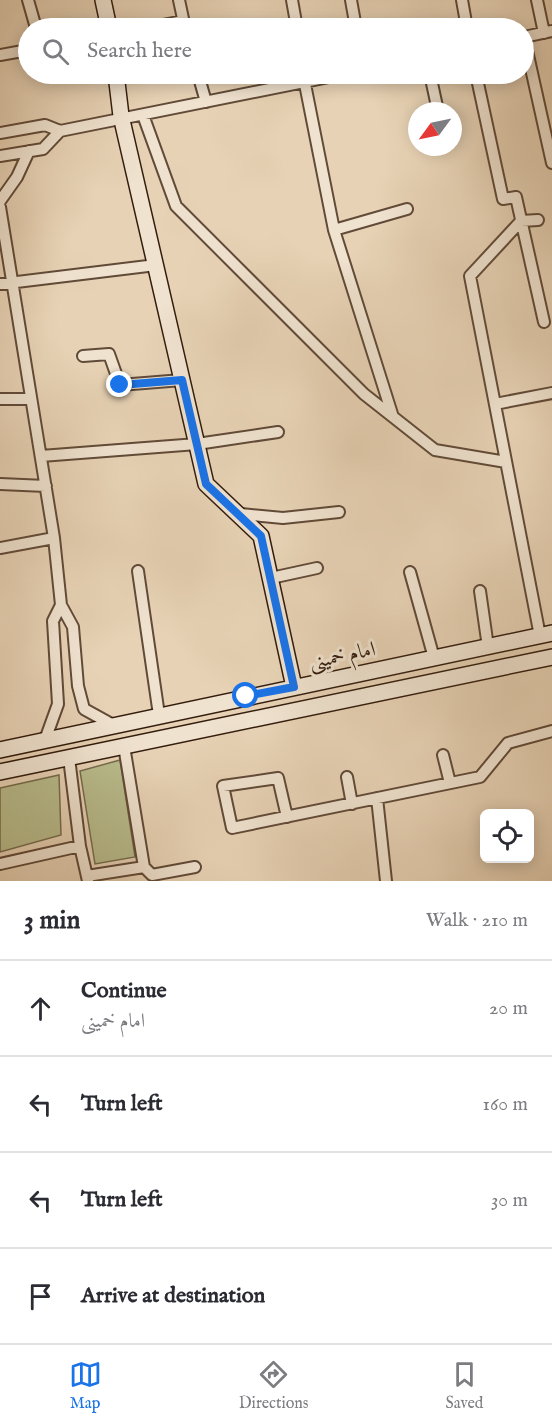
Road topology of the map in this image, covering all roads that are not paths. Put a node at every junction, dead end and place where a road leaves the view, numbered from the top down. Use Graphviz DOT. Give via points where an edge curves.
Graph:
graph roads {
  1 [pos="28,0"];
  2 [pos="103,0"];
  3 [pos="179,0"];
  4 [pos="292,0"];
  5 [pos="351,0"];
  6 [pos="462,0"];
  7 [pos="537,0"];
  8 [pos="33,18"];
  9 [pos="107,18"];
  10 [pos="183,18"];
  11 [pos="295,18"];
  12 [pos="354,18"];
  13 [pos="465,18"];
  14 [pos="548,32"];
  15 [pos="18,52"];
  16 [pos="0,55"];
  17 [pos="534,82"];
  18 [pos="117,84"];
  19 [pos="201,84"];
  20 [pos="277,84"];
  21 [pos="305,84"];
  22 [pos="432,84"];
  23 [pos="478,84"];
  24 [pos="206,102"];
  25 [pos="436,102"];
  26 [pos="143,114"];
  27 [pos="122,116"];
  28 [pos="60,131"];
  29 [pos="0,133"];
  30 [pos="29,151"];
  31 [pos="0,156"];
  32 [pos="552,163"];
  33 [pos="0,201"];
  34 [pos="0,207"];
  35 [pos="407,208"];
  36 [pos="538,220"];
  37 [pos="521,221"];
  38 [pos="334,230"];
  39 [pos="156,265"];
  40 [pos="12,282"];
  41 [pos="0,284"];
  42 [pos="544,322"];
  43 [pos="83,356"];
  44 [pos="182,380"];
  45 [pos="552,393"];
  46 [pos="0,399"];
  47 [pos="32,399"];
  48 [pos="495,404"];
  49 [pos="393,417"];
  50 [pos="278,432"];
  51 [pos="196,444"];
  52 [pos="41,456"];
  53 [pos="506,462"];
  54 [pos="0,484"];
  55 [pos="46,486"];
  56 [pos="339,512"];
  57 [pos="241,514"];
  58 [pos="54,538"];
  59 [pos="0,548"];
  60 [pos="317,568"];
  61 [pos="138,571"];
  62 [pos="410,572"];
  63 [pos="271,578"];
  64 [pos="480,591"];
  65 [pos="61,605"];
  66 [pos="546,635"];
  67 [pos="488,647"];
  68 [pos="552,657"];
  69 [pos="434,658"];
  70 [pos="491,670"];
  71 [pos="294,687"];
  72 [pos="159,715"];
  73 [pos="113,725"];
  74 [pos="552,730"];
  75 [pos="45,740"];
  76 [pos="124,746"];
  77 [pos="0,750"];
  78 [pos="443,755"];
  79 [pos="69,758"];
  80 [pos="0,772"];
  81 [pos="347,777"];
  82 [pos="450,783"];
  83 [pos="377,798"];
  84 [pos="352,804"];
  85 [pos="287,817"];
  86 [pos="80,846"];
  87 [pos="0,864"];
  88 [pos="144,867"];
  89 [pos="195,867"];
  90 [pos="87,879"];
  91 [pos="386,881"];
  1 -- 8 [label="street"];
  2 -- 9 [label="main road"];
  3 -- 10 [label="street"];
  4 -- 11 [label="street"];
  5 -- 12 [label="street"];
  6 -- 13 [label="street"];
  7 -- 14 [label="street"];
  15 -- 16 [label="street"];
  17 -- 32 [label="street"];
  18 -- 27 [label="main road"];
  19 -- 24 [label="street"];
  20 -- 24 [label="street"];
  21 -- 38 [label="street"];
  22 -- 25 [label="street"];
  23 -- 37 [label="street" via="503,199 516,197"];
  24 -- 26 [label="street"];
  26 -- 27 [label="street"];
  26 -- 49 [label="street" via="176,206 364,394"];
  27 -- 28 [label="street"];
  27 -- 39 [label="main road"];
  28 -- 29 [label="street" via="45,125"];
  28 -- 30 [label="street" via="43,149"];
  30 -- 31 [label="street"];
  30 -- 33 [label="street"];
  34 -- 40 [label="street"];
  35 -- 38 [label="street"];
  36 -- 37 [label="street"];
  37 -- 42 [label="street"];
  37 -- 48 [label="street" via="470,276"];
  38 -- 49 [label="street"];
  39 -- 40 [label="street"];
  39 -- 44 [label="main road"];
  40 -- 41 [label="street"];
  40 -- 47 [label="street"];
  43 -- 44 [label="street" via="109,354 120,385"];
  44 -- 51 [label="main road"];
  45 -- 48 [label="street"];
  46 -- 47 [label="street"];
  47 -- 52 [label="street"];
  48 -- 53 [label="street"];
  49 -- 53 [label="street" via="435,450"];
  50 -- 51 [label="street"];
  51 -- 52 [label="street"];
  51 -- 57 [label="main road" via="206,484"];
  52 -- 55 [label="street"];
  53 -- 66 [label="street"];
  54 -- 55 [label="street"];
  55 -- 58 [label="street"];
  56 -- 57 [label="street" via="283,518"];
  57 -- 63 [label="main road" via="261,536"];
  58 -- 59 [label="street"];
  58 -- 65 [label="street"];
  60 -- 63 [label="street"];
  61 -- 72 [label="street"];
  62 -- 69 [label="street"];
  63 -- 71 [label="main road"];
  64 -- 67 [label="street"];
  65 -- 73 [label="street" via="73,627 84,709"];
  65 -- 75 [label="street" via="52,621 58,704"];
  66 -- 67 [label="main road, امام خمینی"];
  67 -- 69 [label="main road, امام خمینی"];
  67 -- 70 [label="main road"];
  68 -- 70 [label="main road"];
  69 -- 71 [label="main road, امام خمینی"];
  70 -- 76 [label="main road"];
  71 -- 72 [label="main road, امام خمینی"];
  72 -- 73 [label="main road, امام خمینی"];
  73 -- 75 [label="main road, امام خمینی"];
  74 -- 82 [label="street" via="508,743 480,777"];
  75 -- 77 [label="main road, امام خمینی"];
  76 -- 79 [label="main road"];
  76 -- 88 [label="street"];
  78 -- 82 [label="street"];
  79 -- 80 [label="main road"];
  79 -- 86 [label="street"];
  81 -- 84 [label="street"];
  82 -- 83 [label="street"];
  83 -- 84 [label="street"];
  83 -- 91 [label="street"];
  84 -- 85 [label="street"];
  85 -- 85 [label="street" via="232,828 222,786 278,777"];
  86 -- 87 [label="street"];
  86 -- 90 [label="street"];
  88 -- 89 [label="street" via="152,875"];
  88 -- 90 [label="street"];
}
